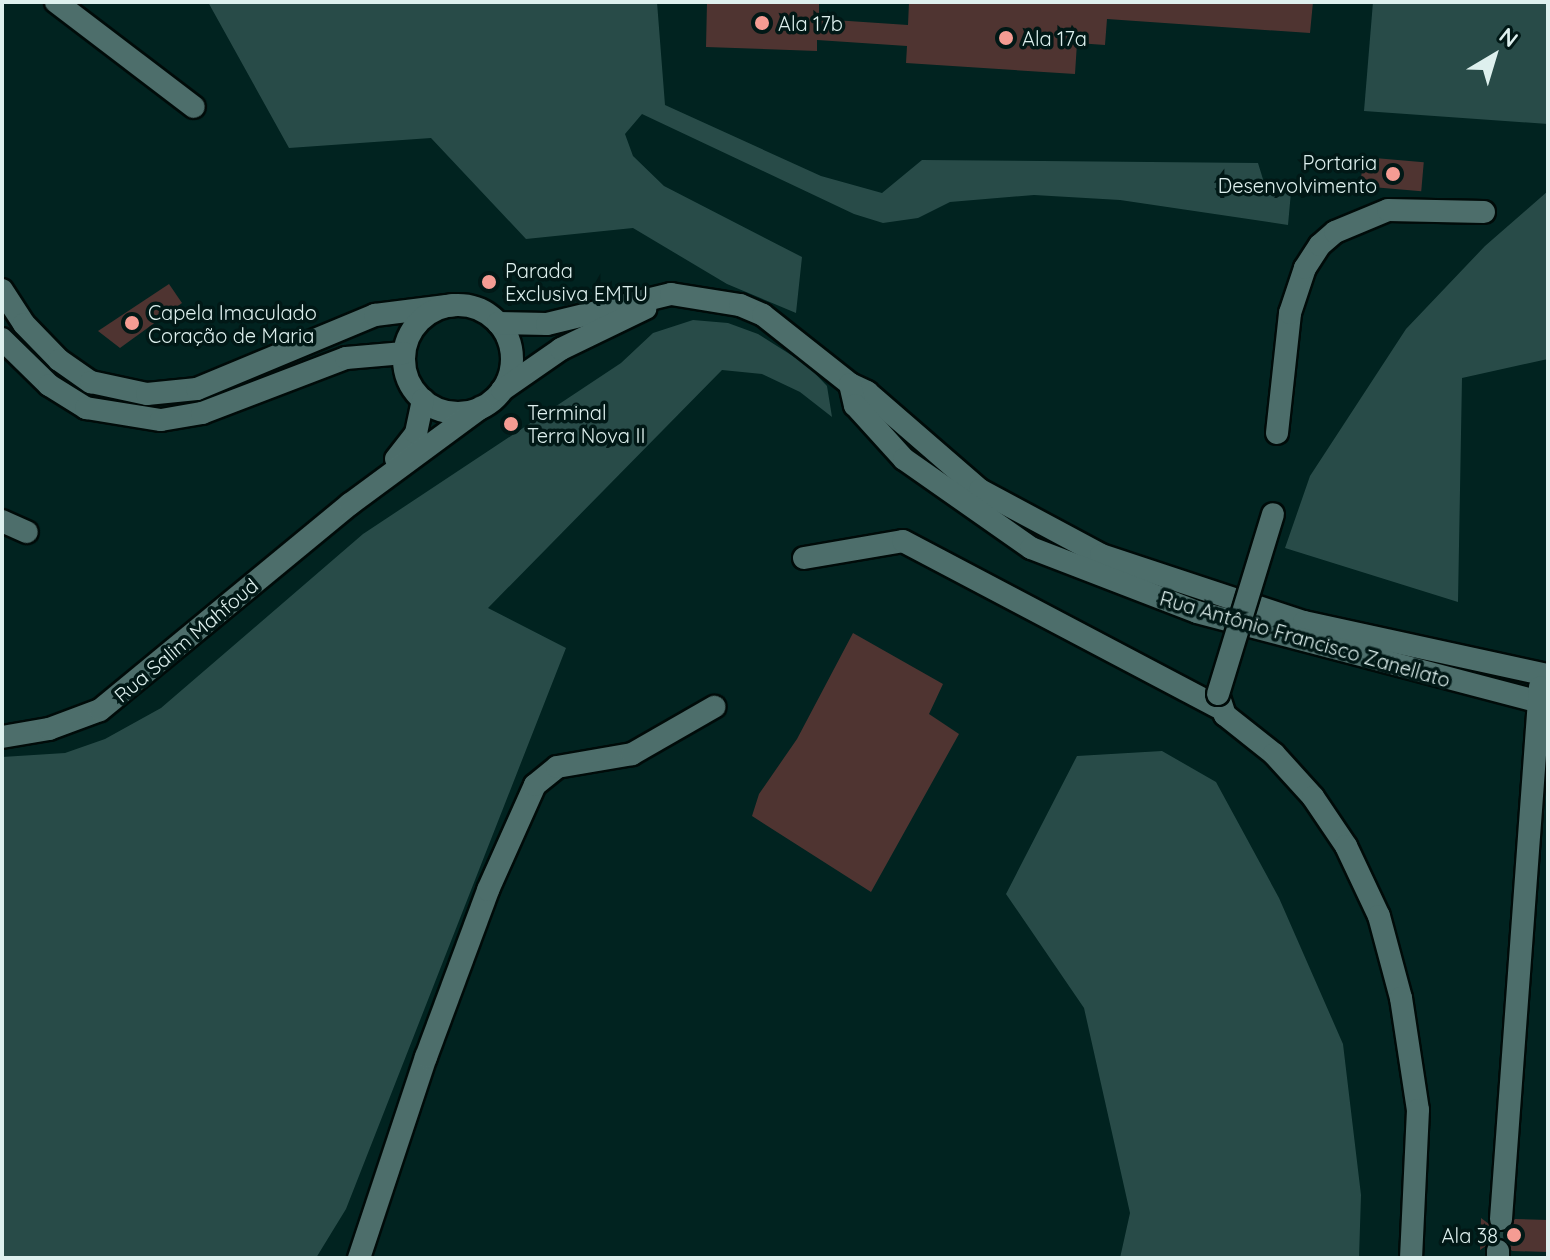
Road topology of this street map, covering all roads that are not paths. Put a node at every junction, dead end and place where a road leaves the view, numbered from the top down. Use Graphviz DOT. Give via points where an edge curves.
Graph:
graph roads {
  1 [pos="56,2"];
  2 [pos="194,107"];
  3 [pos="1484,212"];
  4 [pos="2,290"];
  5 [pos="671,294"];
  6 [pos="454,305"];
  7 [pos="498,323"];
  8 [pos="2,339"];
  9 [pos="404,353"];
  10 [pos="502,390"];
  11 [pos="423,400"];
  12 [pos="480,408"];
  13 [pos="1277,433"];
  14 [pos="893,434"];
  15 [pos="350,504"];
  16 [pos="1273,514"];
  17 [pos="2,521"];
  18 [pos="27,532"];
  19 [pos="804,558"];
  20 [pos="1545,674"];
  21 [pos="1219,701"];
  22 [pos="1543,703"];
  23 [pos="714,707"];
  24 [pos="2,737"];
  25 [pos="1501,1219"];
  26 [pos="359,1258"];
  27 [pos="1411,1258"];
  1 -- 2 [label="street"];
  3 -- 13 [label="street" via="1388,210 1335,232 1320,245 1305,268 1290,313"];
  4 -- 6 [label="street" via="24,324 59,360 91,382 147,394 197,389 375,315"];
  5 -- 7 [label="street, Rua Antônio Francisco Zanellato" via="547,324"];
  5 -- 10 [label="street" via="561,349"];
  5 -- 14 [label="street, Rua Antônio Francisco Zanellato" via="763,315 850,384 855,405"];
  6 -- 7 [label="street" via="478,309"];
  6 -- 9 [label="street" via="420,320"];
  7 -- 10 [label="street" via="511,356"];
  8 -- 9 [label="street" via="49,385 86,408 161,420 202,413 346,358"];
  9 -- 11 [label="street" via="411,387"];
  10 -- 12 [label="street"];
  11 -- 12 [label="street" via="451,412"];
  11 -- 15 [label="street, Rua Salim Mahfoud" via="409,446"];
  12 -- 15 [label="street, Rua Salim Mahfoud"];
  14 -- 20 [label="street, Rua Antônio Francisco Zanellato" via="980,490 1101,555 1304,622"];
  14 -- 22 [label="street, Rua Antônio Francisco Zanellato" via="974,512 1073,567 1197,612"];
  15 -- 24 [label="street, Rua Salim Mahfoud" via="100,710 49,729"];
  16 -- 21 [label="street, bridge"];
  17 -- 18 [label="street"];
  19 -- 21 [label="street" via="890,540 917,545"];
  20 -- 22 [label="street"];
  21 -- 27 [label="street" via="1313,797 1346,846 1379,916 1401,998 1418,1110"];
  22 -- 25 [label="street"];
  23 -- 26 [label="street" via="632,754 557,767 535,785 446,1001"];
}
